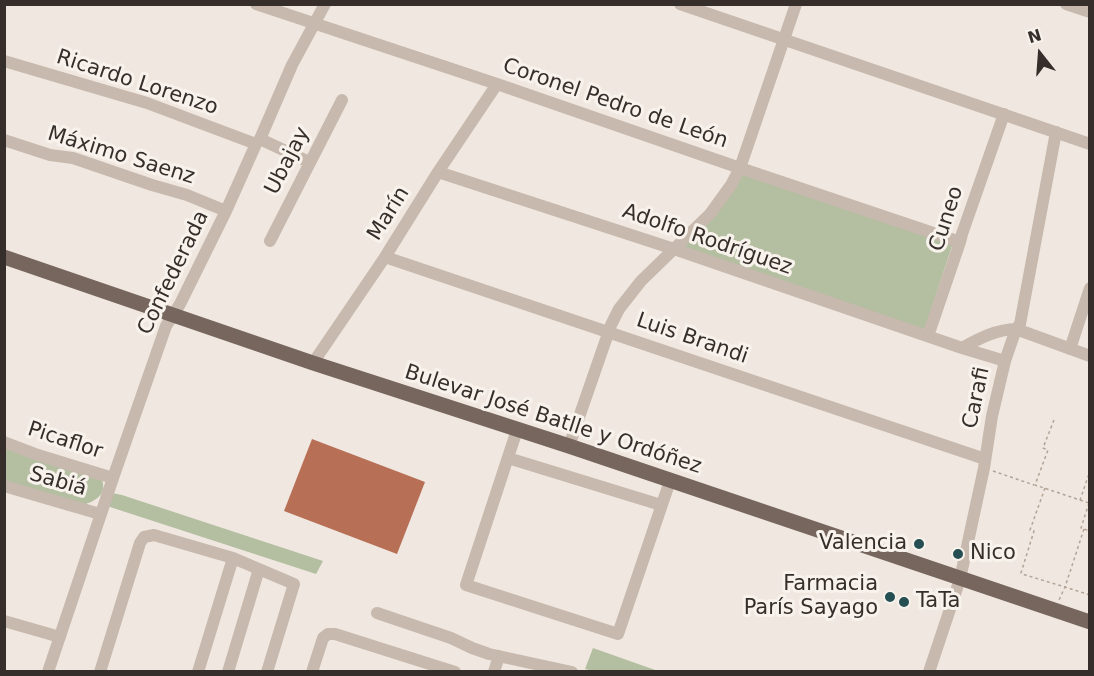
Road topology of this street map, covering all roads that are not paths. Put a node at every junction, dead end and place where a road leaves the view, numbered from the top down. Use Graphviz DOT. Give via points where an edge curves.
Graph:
graph roads {
  1 [pos="256,4"];
  2 [pos="325,4"];
  3 [pos="680,4"];
  4 [pos="796,4"];
  5 [pos="1066,4"];
  6 [pos="1089,12"];
  7 [pos="315,25"];
  8 [pos="784,40"];
  9 [pos="4,61"];
  10 [pos="496,84"];
  11 [pos="342,100"];
  12 [pos="1004,114"];
  13 [pos="1056,132"];
  14 [pos="4,140"];
  15 [pos="258,142"];
  16 [pos="1089,144"];
  17 [pos="309,162"];
  18 [pos="740,168"];
  19 [pos="438,172"];
  20 [pos="226,211"];
  21 [pos="270,241"];
  22 [pos="960,242"];
  23 [pos="674,249"];
  24 [pos="4,257"];
  25 [pos="385,257"];
  26 [pos="1089,288"];
  27 [pos="173,315"];
  28 [pos="1016,329"];
  29 [pos="608,332"];
  30 [pos="928,336"];
  31 [pos="962,348"];
  32 [pos="1070,349"];
  33 [pos="1089,356"];
  34 [pos="1005,361"];
  35 [pos="313,363"];
  36 [pos="517,430"];
  37 [pos="4,442"];
  38 [pos="569,446"];
  39 [pos="508,458"];
  40 [pos="985,464"];
  41 [pos="113,477"];
  42 [pos="670,481"];
  43 [pos="4,486"];
  44 [pos="662,505"];
  45 [pos="100,514"];
  46 [pos="233,558"];
  47 [pos="260,569"];
  48 [pos="960,579"];
  49 [pos="376,613"];
  50 [pos="4,621"];
  51 [pos="1089,622"];
  52 [pos="60,636"];
  53 [pos="499,656"];
  54 [pos="48,672"];
  55 [pos="100,672"];
  56 [pos="198,672"];
  57 [pos="228,672"];
  58 [pos="267,672"];
  59 [pos="312,672"];
  60 [pos="455,672"];
  61 [pos="494,672"];
  62 [pos="572,672"];
  63 [pos="929,672"];
  1 -- 7 [label="street, Coronel Pedro de León"];
  2 -- 7 [label="street, Confederada"];
  3 -- 8 [label="street"];
  4 -- 8 [label="street"];
  5 -- 6 [label="street"];
  7 -- 10 [label="street, Coronel Pedro de León"];
  7 -- 15 [label="street, Confederada" via="292,65"];
  8 -- 12 [label="street"];
  8 -- 18 [label="street"];
  9 -- 15 [label="street, Ricardo Lorenzo" via="147,103"];
  10 -- 18 [label="street, Coronel Pedro de León"];
  10 -- 19 [label="street, Marín"];
  11 -- 17 [label="street, Ubajay"];
  12 -- 13 [label="street"];
  12 -- 22 [label="street, Cuneo"];
  13 -- 16 [label="street"];
  13 -- 28 [label="street, Carafi"];
  14 -- 20 [label="street, Máximo Saenz" via="50,156 73,158"];
  15 -- 17 [label="street, Ricardo Lorenzo"];
  15 -- 20 [label="street, Confederada"];
  17 -- 21 [label="street, Ubajay"];
  18 -- 22 [label="street, Coronel Pedro de León"];
  18 -- 23 [label="street" via="710,214"];
  19 -- 23 [label="street, Adolfo Rodríguez"];
  19 -- 25 [label="street, Marín"];
  20 -- 27 [label="street, Confederada"];
  22 -- 30 [label="street, Cuneo"];
  23 -- 29 [label="street" via="628,297"];
  23 -- 30 [label="street, Adolfo Rodríguez"];
  24 -- 27 [label="main road, Bulevar José Batlle y Ordóñez"];
  25 -- 29 [label="street, Luis Brandi"];
  25 -- 35 [label="street, Marín"];
  26 -- 32 [label="street"];
  27 -- 35 [label="main road, Bulevar José Batlle y Ordóñez"];
  27 -- 41 [label="street, Confederada"];
  28 -- 31 [label="street"];
  28 -- 32 [label="street"];
  28 -- 34 [label="street, Carafi"];
  29 -- 38 [label="street"];
  29 -- 40 [label="street, Luis Brandi"];
  30 -- 31 [label="street, Adolfo Rodríguez"];
  31 -- 34 [label="street, Adolfo Rodríguez"];
  32 -- 33 [label="street"];
  34 -- 40 [label="street, Carafi"];
  35 -- 36 [label="main road, Bulevar José Batlle y Ordóñez"];
  36 -- 38 [label="main road, Bulevar José Batlle y Ordóñez"];
  36 -- 39 [label="street"];
  37 -- 41 [label="street, Picaflor"];
  38 -- 42 [label="main road, Bulevar José Batlle y Ordóñez"];
  39 -- 44 [label="street"];
  39 -- 44 [label="street" via="466,585 618,634"];
  40 -- 48 [label="street, Carafi"];
  41 -- 45 [label="street, Confederada"];
  42 -- 44 [label="street"];
  42 -- 48 [label="main road, Bulevar José Batlle y Ordóñez"];
  43 -- 45 [label="street, Sabiá"];
  45 -- 52 [label="street, Confederada"];
  46 -- 47 [label="street"];
  46 -- 55 [label="street" via="154,535 144,537"];
  46 -- 56 [label="street"];
  47 -- 57 [label="street"];
  47 -- 58 [label="street" via="294,584"];
  48 -- 51 [label="main road, Bulevar José Batlle y Ordóñez"];
  48 -- 63 [label="street, Carafi"];
  49 -- 53 [label="street"];
  50 -- 52 [label="street"];
  52 -- 54 [label="street, Confederada"];
  53 -- 61 [label="street"];
  53 -- 62 [label="street"];
  59 -- 60 [label="street" via="323,638 335,634"];
}
